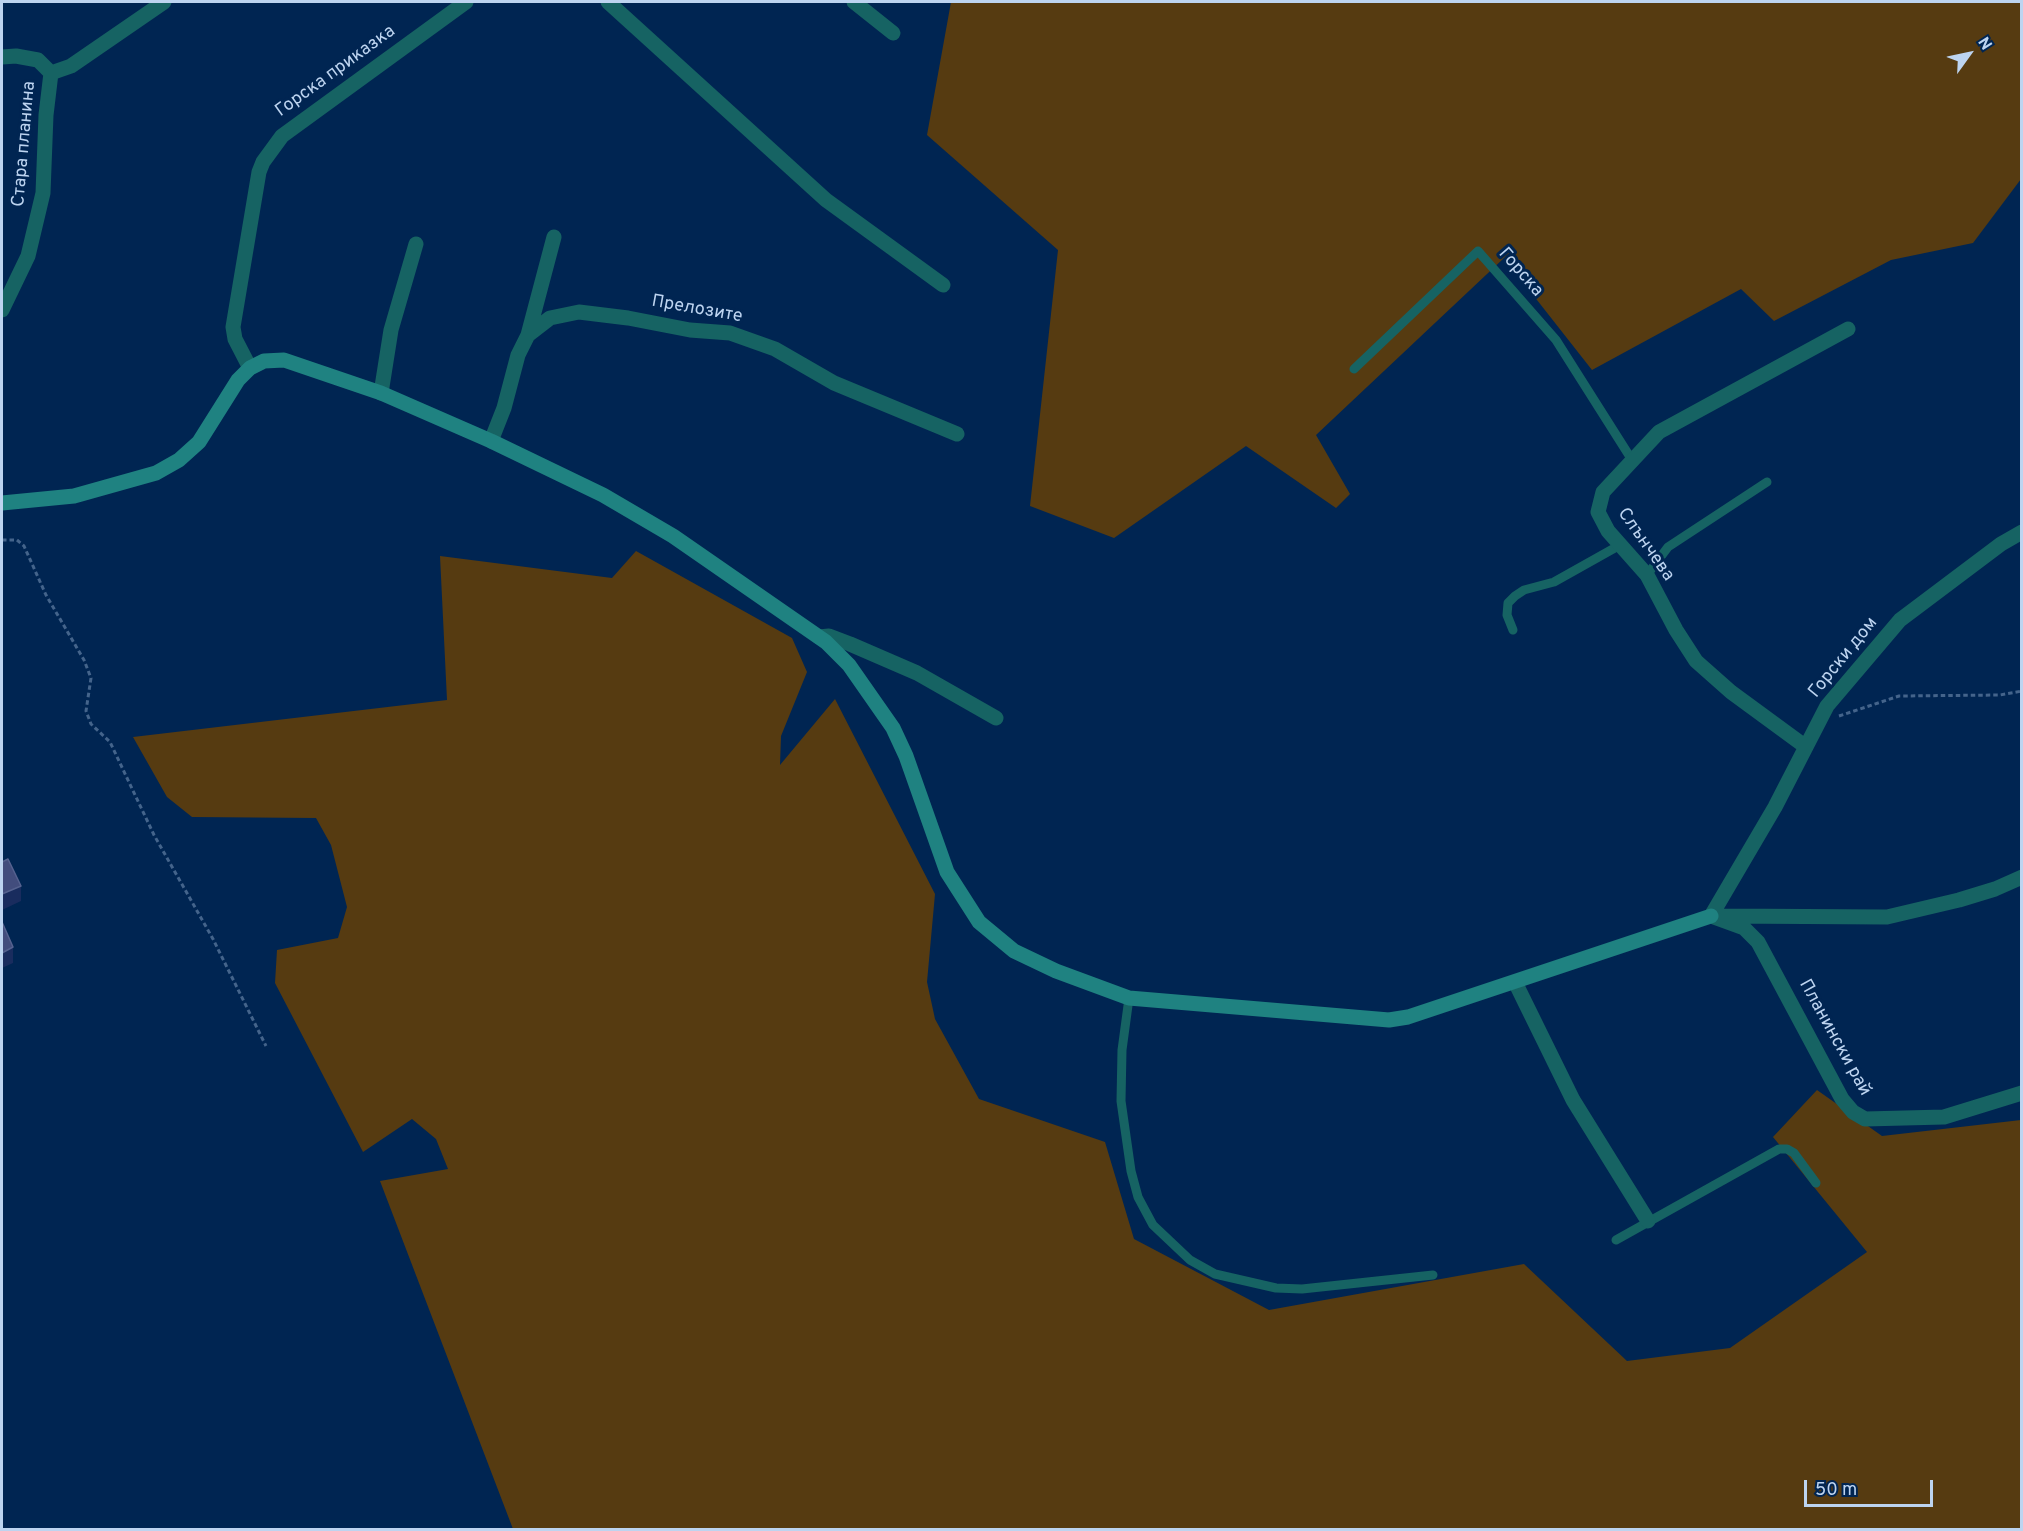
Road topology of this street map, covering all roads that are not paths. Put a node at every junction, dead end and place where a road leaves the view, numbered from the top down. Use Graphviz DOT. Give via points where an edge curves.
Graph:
graph roads {
  1 [pos="164,2"];
  2 [pos="466,2"];
  3 [pos="608,2"];
  4 [pos="854,2"];
  5 [pos="893,33"];
  6 [pos="2,57"];
  7 [pos="51,73"];
  8 [pos="554,237"];
  9 [pos="416,244"];
  10 [pos="943,285"];
  11 [pos="2,310"];
  12 [pos="1848,329"];
  13 [pos="528,335"];
  14 [pos="250,368"];
  15 [pos="1354,369"];
  16 [pos="381,393"];
  17 [pos="957,434"];
  18 [pos="491,441"];
  19 [pos="1632,460"];
  20 [pos="1767,482"];
  21 [pos="2,503"];
  22 [pos="2022,532"];
  23 [pos="1620,546"];
  24 [pos="1647,575"];
  25 [pos="1513,630"];
  26 [pos="819,637"];
  27 [pos="996,718"];
  28 [pos="1806,747"];
  29 [pos="2022,877"];
  30 [pos="1711,916"];
  31 [pos="1515,982"];
  32 [pos="1129,998"];
  33 [pos="2022,1093"];
  34 [pos="1816,1183"];
  35 [pos="1648,1221"];
  36 [pos="1616,1240"];
  37 [pos="1433,1275"];
  1 -- 7 [label="street, Стара планина" via="71,66"];
  2 -- 14 [label="street, Горска приказка" via="282,136 263,162 258,172 233,327"];
  3 -- 10 [label="street" via="826,200"];
  4 -- 5 [label="street"];
  6 -- 7 [label="street" via="38,60"];
  7 -- 11 [label="street, Стара планина" via="43,193 28,255"];
  8 -- 13 [label="street"];
  9 -- 16 [label="street" via="391,330"];
  12 -- 19 [label="street, Слънчева" via="1659,432"];
  13 -- 17 [label="street, Прелозите" via="550,318 579,312 730,333 775,349 834,383"];
  13 -- 18 [label="street"];
  14 -- 16 [label="street" via="264,361 284,360"];
  14 -- 21 [label="street" via="238,380 199,442 164,469 74,496"];
  15 -- 19 [label="lane, Горска" via="1478,250 1556,340"];
  16 -- 18 [label="street"];
  18 -- 26 [label="street" via="603,495 673,536"];
  19 -- 23 [label="street, Слънчева" via="1603,492 1598,512"];
  20 -- 24 [label="lane" via="1668,547"];
  22 -- 28 [label="street, Горски дом" via="1900,620 1827,706"];
  23 -- 24 [label="street, Слънчева"];
  23 -- 25 [label="lane" via="1554,582 1515,596 1508,603 1507,615"];
  24 -- 28 [label="street, Слънчева" via="1696,661"];
  26 -- 27 [label="street" via="829,636 917,673"];
  26 -- 32 [label="street" via="849,665 893,728 948,872 979,922 1014,951"];
  28 -- 30 [label="street, Горски дом"];
  29 -- 30 [label="street" via="1977,895 1887,917"];
  30 -- 31 [label="street"];
  30 -- 33 [label="street, Планински рай" via="1744,928 1758,942 1852,1112 1865,1119 1944,1117"];
  31 -- 32 [label="street" via="1389,1020"];
  31 -- 35 [label="street" via="1573,1100"];
  32 -- 37 [label="lane" via="1122,1050 1122,1101 1131,1171 1138,1197 1153,1225 1190,1260 1215,1274 1302,1290"];
  34 -- 35 [label="lane" via="1794,1153 1779,1149"];
  35 -- 36 [label="lane"];
}
